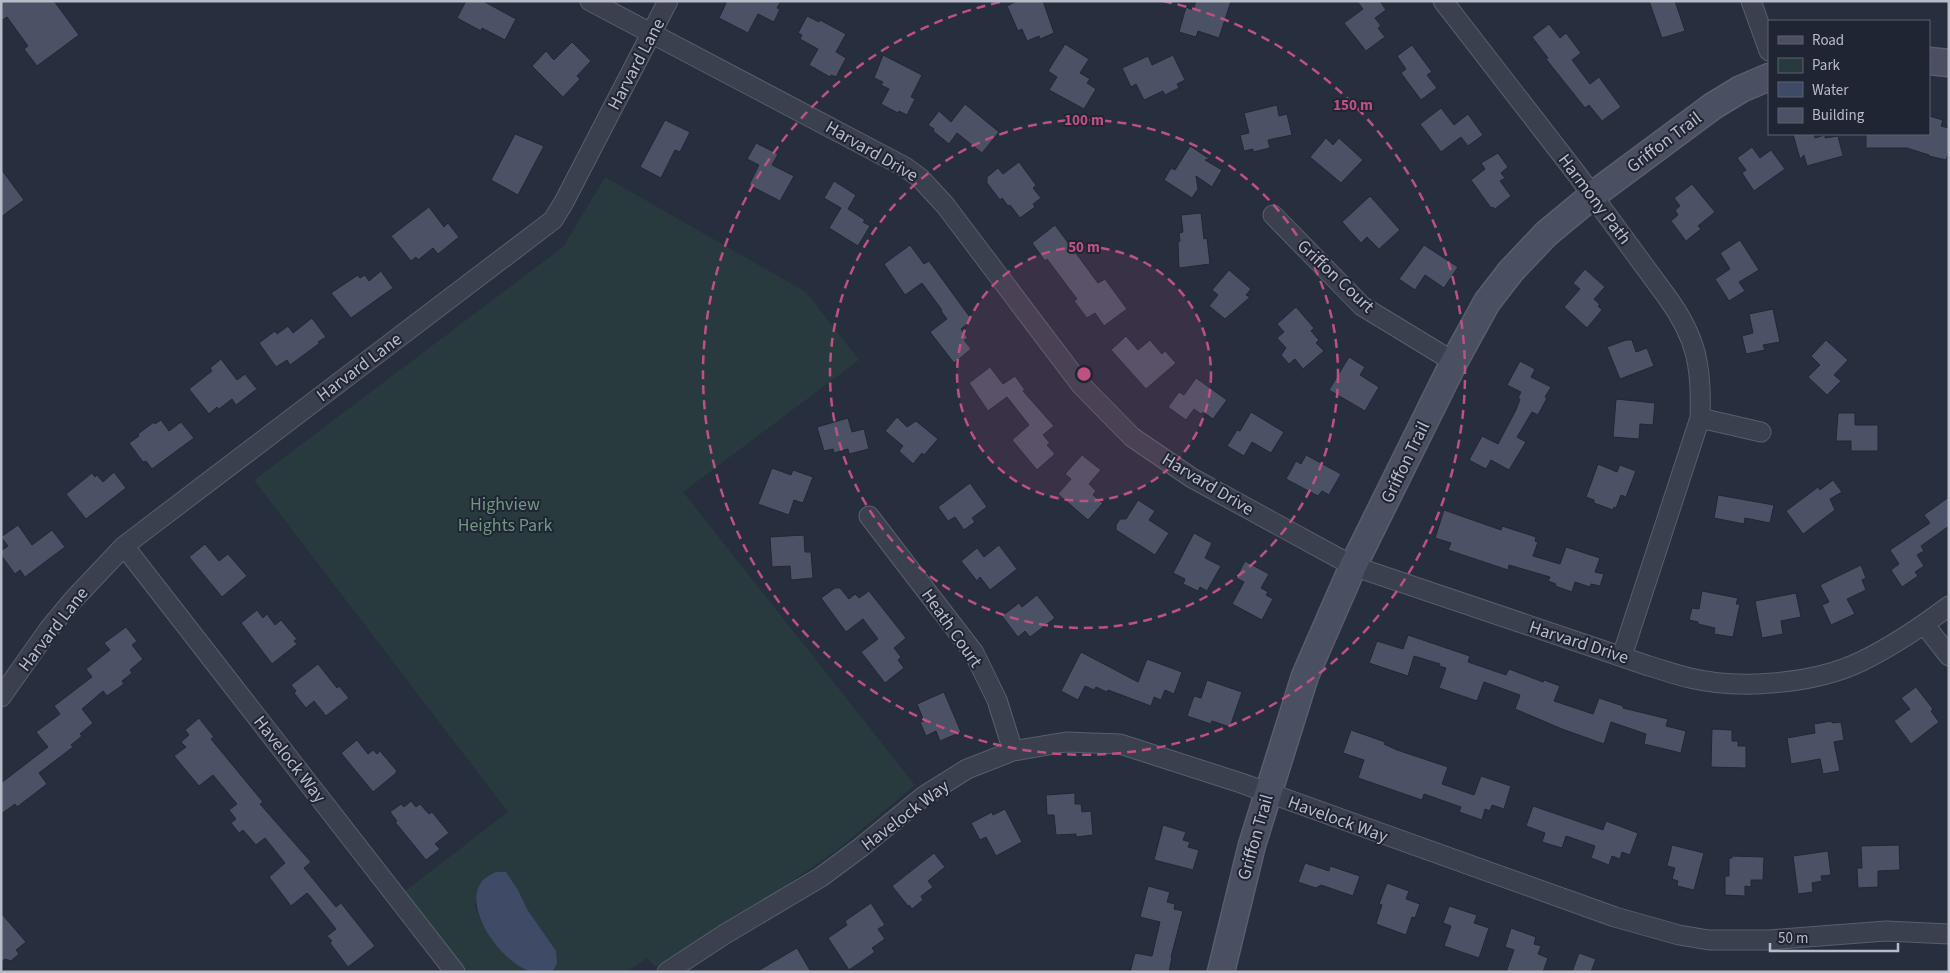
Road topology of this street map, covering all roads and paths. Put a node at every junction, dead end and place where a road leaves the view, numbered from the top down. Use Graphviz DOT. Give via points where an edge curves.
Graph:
graph roads {
  1 [pos="590,1"];
  2 [pos="668,1"];
  3 [pos="1442,1"];
  4 [pos="1751,1"];
  5 [pos="652,33"];
  6 [pos="1768,48"];
  7 [pos="1930,60"];
  8 [pos="1949,64"];
  9 [pos="1768,77"];
  10 [pos="1593,196"];
  11 [pos="1272,215"];
  12 [pos="1454,362"];
  13 [pos="1700,418"];
  14 [pos="1761,432"];
  15 [pos="869,516"];
  16 [pos="124,546"];
  17 [pos="1353,566"];
  18 [pos="1949,606"];
  19 [pos="1924,624"];
  20 [pos="1622,656"];
  21 [pos="1949,656"];
  22 [pos="1,697"];
  23 [pos="1013,751"];
  24 [pos="1268,793"];
  25 [pos="1949,934"];
  26 [pos="455,972"];
  27 [pos="667,972"];
  28 [pos="1221,972"];
  1 -- 5 [label="street, Harvard Drive"];
  2 -- 5 [label="street, Harvard Lane"];
  3 -- 10 [label="street, Harmony Path"];
  4 -- 6 [label="street"];
  5 -- 16 [label="street, Harvard Lane" via="553,220"];
  5 -- 17 [label="street, Harvard Drive" via="888,156 912,172 946,205 1081,385 1132,436 1192,478"];
  7 -- 8 [label="street"];
  9 -- 10 [label="street, Griffon Trail" via="1712,106"];
  10 -- 12 [label="street, Griffon Trail" via="1546,234 1511,271 1487,302"];
  10 -- 13 [label="street, Harmony Path" via="1682,317 1696,355 1701,391"];
  11 -- 12 [label="street, Griffon Court" via="1362,306"];
  12 -- 17 [label="street, Griffon Trail"];
  13 -- 14 [label="street"];
  13 -- 20 [label="street, Harmony Path"];
  15 -- 23 [label="street, Heath Court" via="974,653 997,700"];
  16 -- 22 [label="street, Harvard Lane" via="49,629"];
  16 -- 26 [label="street, Havelock Way"];
  17 -- 20 [label="street, Harvard Drive"];
  17 -- 24 [label="street, Griffon Trail" via="1305,676"];
  18 -- 19 [label="street, Harvard Drive"];
  19 -- 20 [label="street, Harvard Drive" via="1860,662 1824,674 1764,684 1690,678"];
  19 -- 21 [label="street"];
  23 -- 24 [label="street, Havelock Way" via="1066,742 1120,744"];
  23 -- 27 [label="street, Havelock Way" via="967,770 924,796 821,877"];
  24 -- 25 [label="street, Havelock Way" via="1615,917 1679,935 1709,940 1769,940 1886,931"];
  24 -- 28 [label="street, Griffon Trail" via="1236,904"];
}
